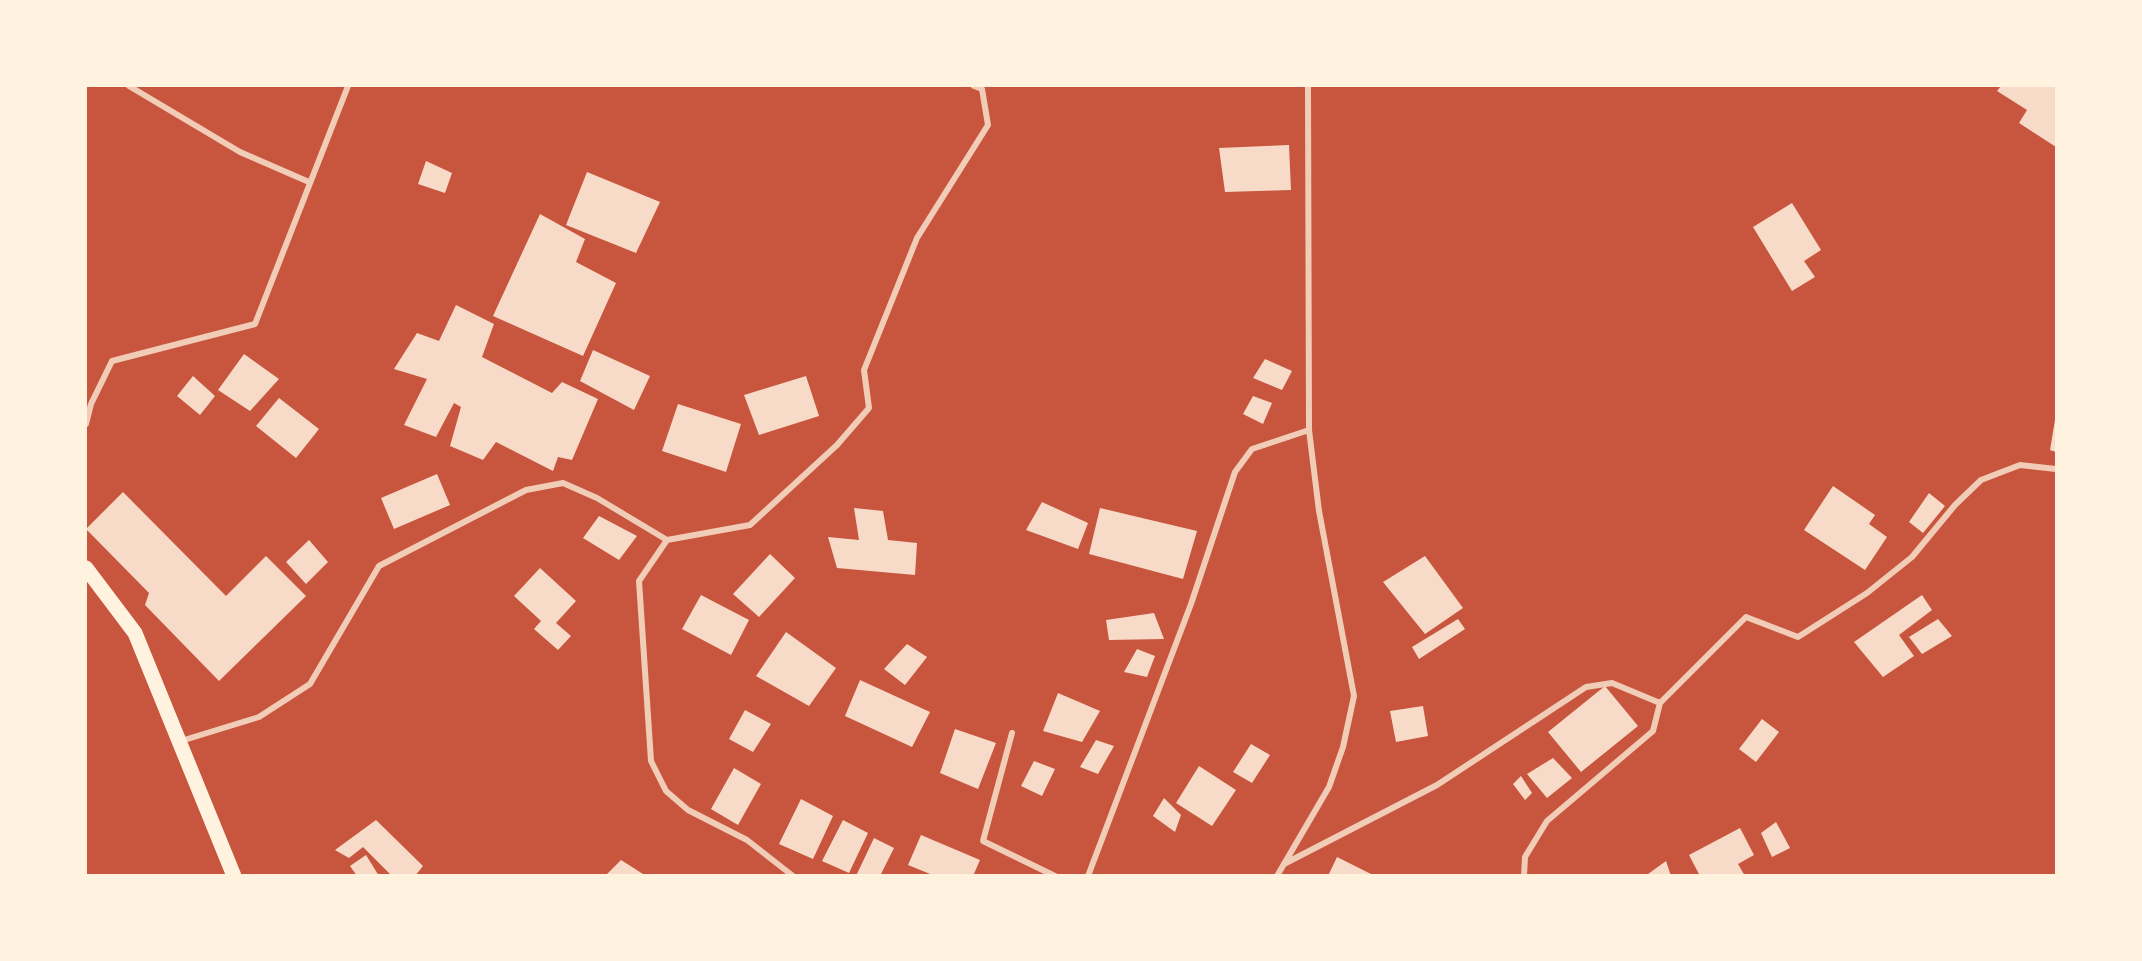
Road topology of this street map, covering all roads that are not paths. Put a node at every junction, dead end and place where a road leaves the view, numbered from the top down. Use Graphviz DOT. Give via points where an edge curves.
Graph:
graph roads {
  1 [pos="129,86"];
  2 [pos="348,86"];
  3 [pos="974,86"];
  4 [pos="1308,86"];
  5 [pos="309,182"];
  6 [pos="86,424"];
  7 [pos="1309,430"];
  8 [pos="2056,469"];
  9 [pos="667,540"];
  10 [pos="86,568"];
  11 [pos="1660,703"];
  12 [pos="1012,734"];
  13 [pos="181,741"];
  14 [pos="1284,864"];
  15 [pos="234,876"];
  16 [pos="793,876"];
  17 [pos="1055,876"];
  18 [pos="1088,876"];
  19 [pos="1277,876"];
  20 [pos="1524,876"];
  1 -- 5 [label="street" via="240,152"];
  2 -- 5 [label="street"];
  3 -- 9 [label="street" via="982,89 988,125 917,237 864,370 869,408 837,445 750,525"];
  4 -- 7 [label="street"];
  5 -- 6 [label="street" via="255,324 112,361 91,404"];
  7 -- 14 [label="street" via="1354,696 1329,787"];
  7 -- 18 [label="street" via="1252,449 1234,472 1191,604"];
  8 -- 11 [label="street" via="2020,465 1982,480 1955,505 1912,557 1867,593 1798,637 1746,617"];
  9 -- 13 [label="street" via="597,498 563,483 526,490 379,566 310,684 258,717"];
  9 -- 16 [label="street" via="639,581 651,761 666,791 688,810 747,840"];
  10 -- 13 [label="main road" via="135,633"];
  11 -- 14 [label="street" via="1612,683 1586,687 1437,785"];
  11 -- 20 [label="street" via="1653,731 1547,821 1526,857"];
  12 -- 17 [label="street" via="983,842"];
  13 -- 15 [label="main road"];
  14 -- 19 [label="street"];
}
